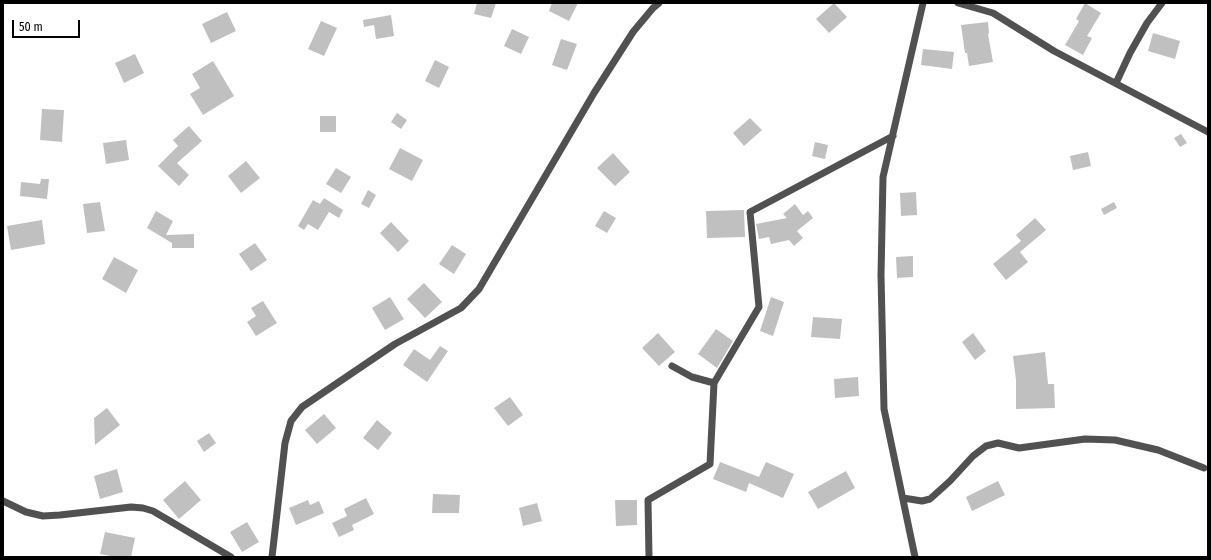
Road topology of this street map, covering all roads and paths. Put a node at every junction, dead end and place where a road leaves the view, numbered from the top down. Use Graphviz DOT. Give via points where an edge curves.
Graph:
graph roads {
  1 [pos="659,3"];
  2 [pos="923,3"];
  3 [pos="958,3"];
  4 [pos="1162,3"];
  5 [pos="1116,83"];
  6 [pos="1208,132"];
  7 [pos="893,136"];
  8 [pos="672,366"];
  9 [pos="714,383"];
  10 [pos="1204,468"];
  11 [pos="903,498"];
  12 [pos="3,502"];
  13 [pos="231,557"];
  14 [pos="272,557"];
  15 [pos="649,557"];
  16 [pos="915,557"];
  1 -- 14 [label="street" via="633,32 594,93 479,290 461,308 395,344 302,407 291,421 285,443"];
  2 -- 7 [label="street"];
  3 -- 5 [label="street" via="993,13 1054,51"];
  4 -- 5 [label="street" via="1140,35"];
  5 -- 6 [label="street"];
  7 -- 9 [label="street" via="750,212 759,306"];
  7 -- 11 [label="street" via="883,177 881,274 884,408"];
  8 -- 9 [label="street" via="692,377"];
  9 -- 15 [label="street" via="710,464 648,500"];
  10 -- 11 [label="street" via="1158,450 1115,440 1085,439 1019,448 998,443 986,446 973,456 930,499 922,501"];
  11 -- 16 [label="street"];
  12 -- 13 [label="street" via="43,516 143,508 153,511"];
}
